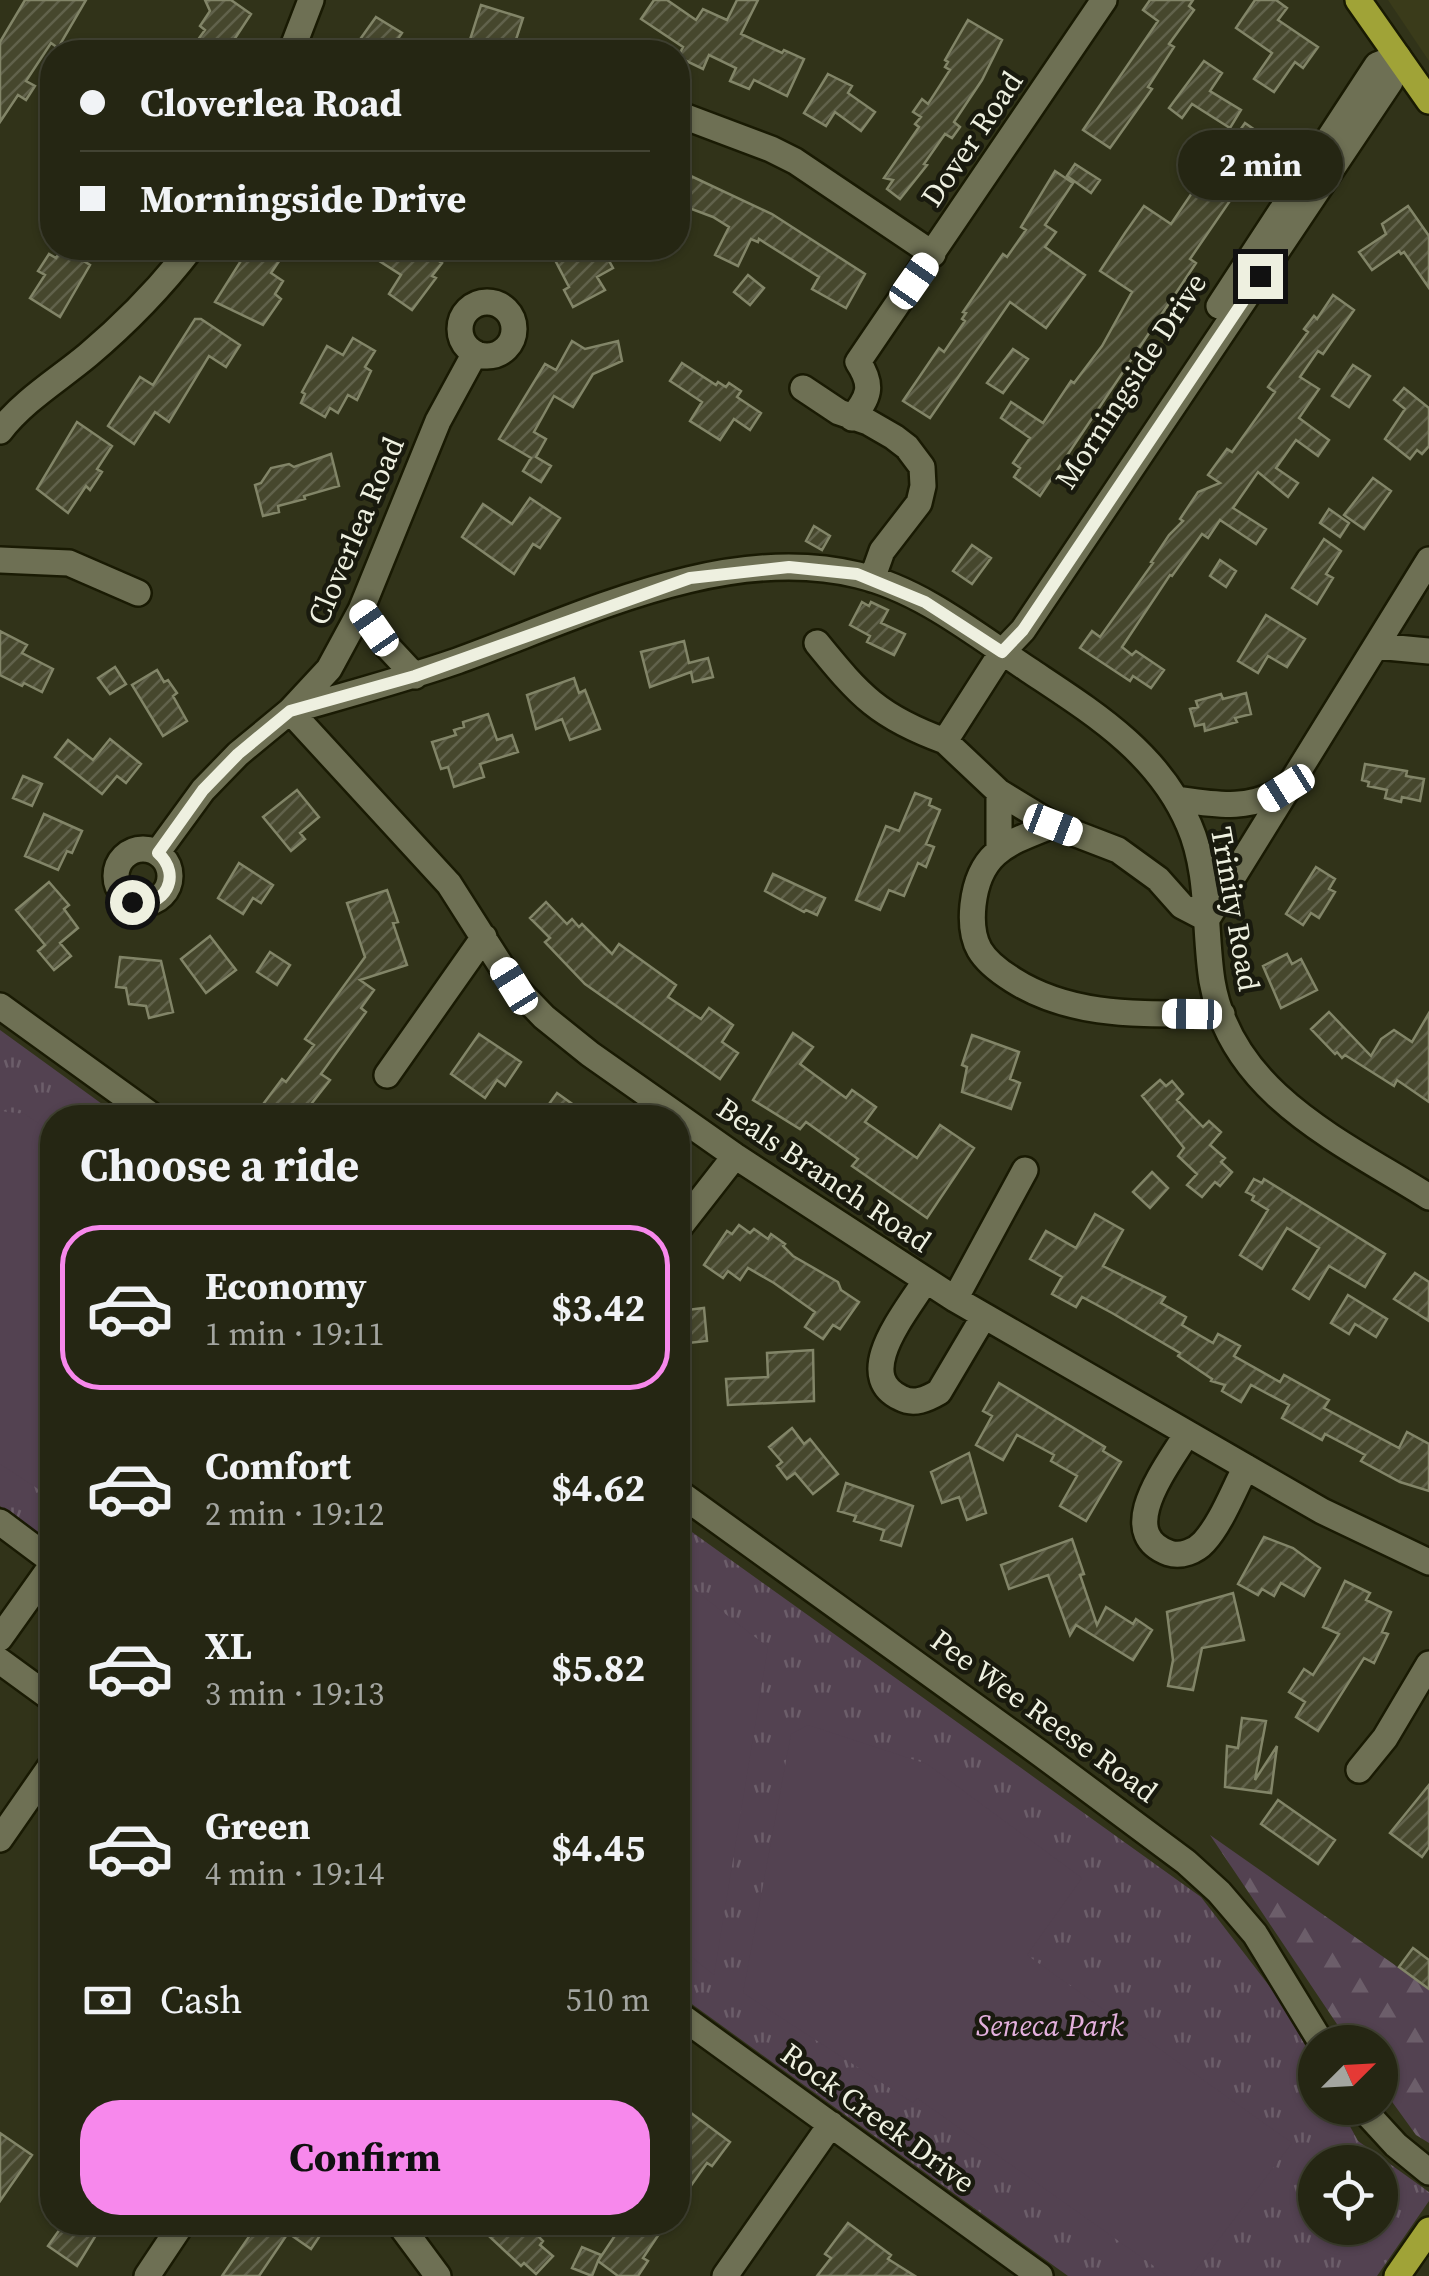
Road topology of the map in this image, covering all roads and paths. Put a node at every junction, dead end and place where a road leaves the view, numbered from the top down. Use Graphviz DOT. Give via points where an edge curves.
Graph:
graph roads {
  1 [pos="311,0"];
  2 [pos="1104,0"];
  3 [pos="1358,0"];
  4 [pos="296,40"];
  5 [pos="1398,57"];
  6 [pos="1429,100"];
  7 [pos="690,118"];
  8 [pos="933,254"];
  9 [pos="181,260"];
  10 [pos="475,353"];
  11 [pos="803,388"];
  12 [pos="852,418"];
  13 [pos="0,431"];
  14 [pos="0,560"];
  15 [pos="1429,560"];
  16 [pos="872,580"];
  17 [pos="138,592"];
  18 [pos="361,610"];
  19 [pos="816,642"];
  20 [pos="1376,646"];
  21 [pos="1002,652"];
  22 [pos="1429,652"];
  23 [pos="415,676"];
  24 [pos="290,711"];
  25 [pos="945,741"];
  26 [pos="1286,788"];
  27 [pos="998,792"];
  28 [pos="1178,799"];
  29 [pos="1053,825"];
  30 [pos="999,847"];
  31 [pos="158,853"];
  32 [pos="1207,919"];
  33 [pos="484,937"];
  34 [pos="0,1006"];
  35 [pos="1222,1014"];
  36 [pos="387,1075"];
  37 [pos="137,1105"];
  38 [pos="660,1105"];
  39 [pos="690,1126"];
  40 [pos="736,1156"];
  41 [pos="1025,1170"];
  42 [pos="1429,1197"];
  43 [pos="690,1214"];
  44 [pos="926,1281"];
  45 [pos="955,1299"];
  46 [pos="984,1316"];
  47 [pos="1186,1435"];
  48 [pos="1246,1467"];
  49 [pos="690,1501"];
  50 [pos="0,1522"];
  51 [pos="40,1554"];
  52 [pos="1429,1562"];
  53 [pos="40,1580"];
  54 [pos="0,1638"];
  55 [pos="0,1661"];
  56 [pos="1429,1664"];
  57 [pos="40,1691"];
  58 [pos="1358,1770"];
  59 [pos="40,1781"];
  60 [pos="0,1839"];
  61 [pos="690,2023"];
  62 [pos="1310,2025"];
  63 [pos="831,2124"];
  64 [pos="1378,2125"];
  65 [pos="1429,2172"];
  66 [pos="1429,2230"];
  67 [pos="174,2235"];
  68 [pos="408,2235"];
  69 [pos="146,2276"];
  70 [pos="438,2276"];
  71 [pos="724,2276"];
  72 [pos="1040,2276"];
  73 [pos="1397,2276"];
  1 -- 4 [label="street"];
  2 -- 8 [label="street, Dover Road"];
  3 -- 5 [label="main road"];
  5 -- 6 [label="main road"];
  5 -- 21 [label="street, Morningside Drive" via="1378,65 1010,624"];
  7 -- 8 [label="street" via="795,161"];
  8 -- 12 [label="street, Dover Road" via="858,362 869,394"];
  9 -- 13 [label="street" via="133,315"];
  10 -- 18 [label="street, Cloverlea Road" via="438,421"];
  11 -- 12 [label="street"];
  12 -- 16 [label="street" via="906,446 923,475 919,503 882,551"];
  14 -- 17 [label="street" via="70,563"];
  15 -- 20 [label="street"];
  16 -- 21 [label="street, Trinity Road" via="954,619"];
  16 -- 23 [label="street, Trinity Road" via="789,567 690,578"];
  18 -- 23 [label="street"];
  18 -- 24 [label="street, Cloverlea Road" via="329,669"];
  19 -- 25 [label="street" via="856,691 902,726"];
  20 -- 22 [label="street"];
  20 -- 26 [label="street"];
  21 -- 25 [label="street, Morningside Drive"];
  21 -- 28 [label="street, Trinity Road" via="1116,730"];
  23 -- 24 [label="street, Trinity Road"];
  24 -- 31 [label="street, Cloverlea Road" via="203,790"];
  24 -- 33 [label="street, Beals Branch Road" via="450,884"];
  25 -- 27 [label="street"];
  26 -- 28 [label="street" via="1251,803"];
  26 -- 32 [label="street"];
  27 -- 29 [label="street"];
  27 -- 30 [label="street"];
  28 -- 32 [label="street, Trinity Road" via="1200,862"];
  29 -- 30 [label="street"];
  29 -- 32 [label="street" via="1118,850 1158,878 1182,906"];
  30 -- 35 [label="street" via="975,886 970,928 987,964 1069,1006"];
  32 -- 35 [label="street, Trinity Road"];
  33 -- 36 [label="street"];
  33 -- 38 [label="street, Beals Branch Road" via="514,986 544,1017"];
  34 -- 37 [label="street"];
  35 -- 42 [label="street, Trinity Road" via="1248,1065 1279,1100"];
  39 -- 40 [label="street, Beals Branch Road"];
  40 -- 43 [label="street"];
  40 -- 44 [label="street, Beals Branch Road"];
  41 -- 45 [label="street"];
  44 -- 45 [label="street, Beals Branch Road"];
  44 -- 46 [label="street" via="880,1359 882,1378 903,1400 939,1392"];
  45 -- 46 [label="street, Beals Branch Road"];
  46 -- 47 [label="street, Beals Branch Road"];
  47 -- 48 [label="street, Beals Branch Road"];
  47 -- 48 [label="street" via="1144,1518 1146,1533 1167,1552 1182,1554 1203,1543"];
  48 -- 52 [label="street, Beals Branch Road"];
  49 -- 62 [label="street, Pee Wee Reese Road" via="1186,1862 1254,1934"];
  50 -- 51 [label="street"];
  53 -- 54 [label="street"];
  55 -- 57 [label="street"];
  56 -- 58 [label="street" via="1386,1738"];
  59 -- 60 [label="street"];
  61 -- 63 [label="street, Rock Creek Drive"];
  63 -- 71 [label="street"];
  63 -- 72 [label="street, Rock Creek Drive"];
  64 -- 65 [label="street"];
  66 -- 73 [label="main road"];
  67 -- 69 [label="street"];
  68 -- 70 [label="street"];
}
